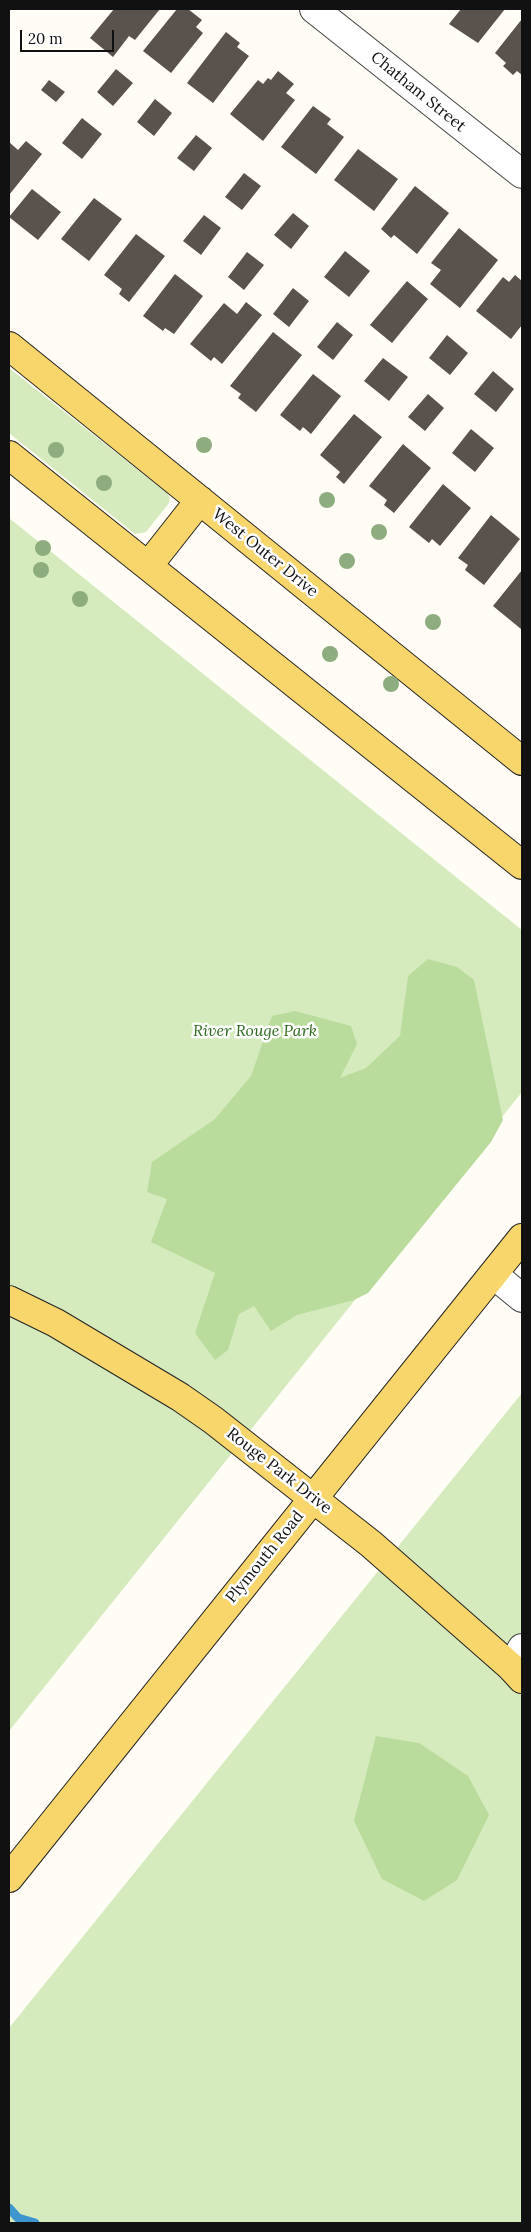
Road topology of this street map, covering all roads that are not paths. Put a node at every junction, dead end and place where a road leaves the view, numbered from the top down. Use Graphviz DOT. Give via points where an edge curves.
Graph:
graph roads {
  1 [pos="314,9"];
  2 [pos="522,174"];
  3 [pos="9,346"];
  4 [pos="9,455"];
  5 [pos="200,500"];
  6 [pos="148,566"];
  7 [pos="522,761"];
  8 [pos="519,856"];
  9 [pos="522,1238"];
  10 [pos="494,1275"];
  11 [pos="522,1298"];
  12 [pos="9,1300"];
  13 [pos="314,1497"];
  14 [pos="519,1665"];
  15 [pos="9,1878"];
  1 -- 2 [label="street, Chatham Street"];
  3 -- 5 [label="main road, West Outer Drive"];
  4 -- 6 [label="main road"];
  5 -- 6 [label="main road"];
  5 -- 7 [label="main road, West Outer Drive"];
  6 -- 8 [label="main road"];
  9 -- 10 [label="main road, Plymouth Road"];
  10 -- 11 [label="street"];
  10 -- 13 [label="main road, Plymouth Road"];
  12 -- 13 [label="main road, Rouge Park Drive" via="56,1323 180,1397"];
  13 -- 14 [label="main road, Rouge Park Drive"];
  13 -- 15 [label="main road, Plymouth Road"];
}
